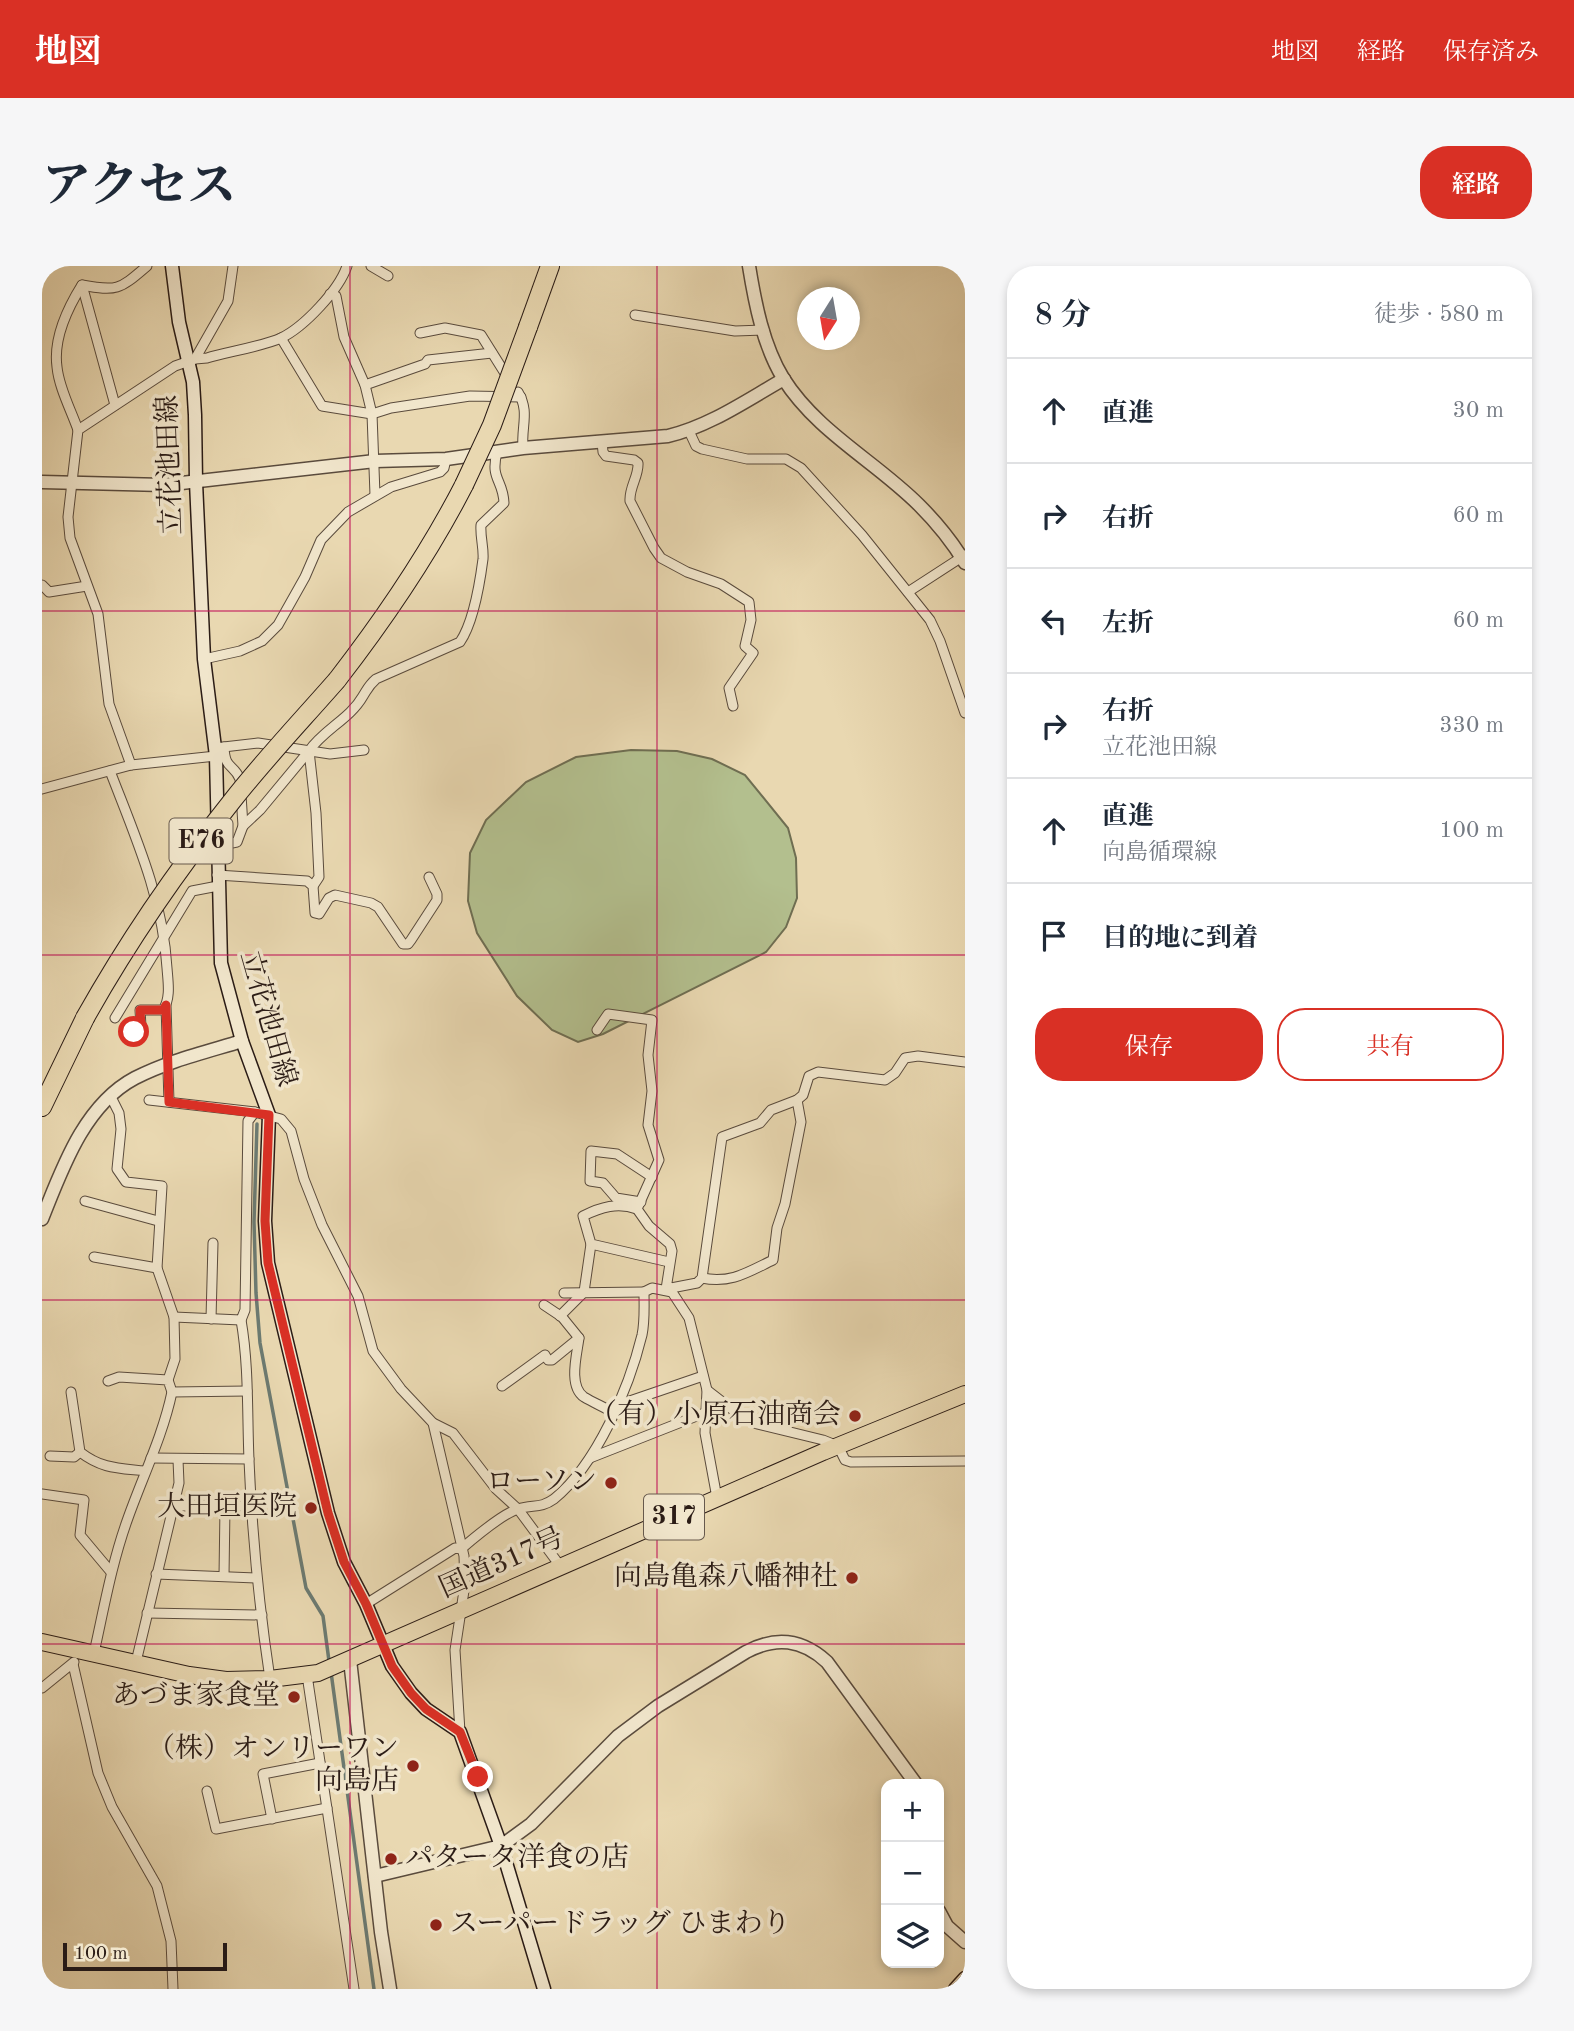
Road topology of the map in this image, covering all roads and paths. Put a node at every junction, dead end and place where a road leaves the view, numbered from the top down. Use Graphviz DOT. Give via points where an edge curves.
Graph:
graph roads {
  1 [pos="147,266"];
  2 [pos="172,266"];
  3 [pos="233,266"];
  4 [pos="347,266"];
  5 [pos="371,266"];
  6 [pos="550,266"];
  7 [pos="749,266"];
  8 [pos="388,276"];
  9 [pos="82,285"];
  10 [pos="330,294"];
  11 [pos="635,315"];
  12 [pos="764,330"];
  13 [pos="420,332"];
  14 [pos="281,338"];
  15 [pos="492,353"];
  16 [pos="192,360"];
  17 [pos="784,379"];
  18 [pos="365,385"];
  19 [pos="521,397"];
  20 [pos="115,405"];
  21 [pos="372,414"];
  22 [pos="78,430"];
  23 [pos="689,431"];
  24 [pos="602,442"];
  25 [pos="523,448"];
  26 [pos="497,452"];
  27 [pos="446,459"];
  28 [pos="374,461"];
  29 [pos="42,482"];
  30 [pos="196,482"];
  31 [pos="72,484"];
  32 [pos="375,495"];
  33 [pos="964,558"];
  34 [pos="42,585"];
  35 [pos="87,586"];
  36 [pos="908,592"];
  37 [pos="204,659"];
  38 [pos="733,706"];
  39 [pos="965,713"];
  40 [pos="218,750"];
  41 [pos="364,750"];
  42 [pos="309,751"];
  43 [pos="131,765"];
  44 [pos="110,771"];
  45 [pos="42,789"];
  46 [pos="243,826"];
  47 [pos="217,846"];
  48 [pos="429,877"];
  49 [pos="218,880"];
  50 [pos="313,886"];
  51 [pos="165,934"];
  52 [pos="166,1005"];
  53 [pos="115,1018"];
  54 [pos="597,1030"];
  55 [pos="134,1032"];
  56 [pos="242,1041"];
  57 [pos="965,1062"];
  58 [pos="168,1065"];
  59 [pos="110,1096"];
  60 [pos="149,1100"];
  61 [pos="797,1100"];
  62 [pos="169,1102"];
  63 [pos="42,1107"];
  64 [pos="262,1114"];
  65 [pos="652,1177"];
  66 [pos="85,1201"];
  67 [pos="639,1205"];
  68 [pos="42,1219"];
  69 [pos="158,1221"];
  70 [pos="213,1243"];
  71 [pos="591,1244"];
  72 [pos="94,1257"];
  73 [pos="669,1262"];
  74 [pos="157,1268"];
  75 [pos="702,1278"];
  76 [pos="666,1289"];
  77 [pos="584,1292"];
  78 [pos="644,1292"];
  79 [pos="564,1293"];
  80 [pos="544,1305"];
  81 [pos="560,1316"];
  82 [pos="174,1317"];
  83 [pos="211,1318"];
  84 [pos="241,1320"];
  85 [pos="579,1338"];
  86 [pos="703,1376"];
  87 [pos="168,1380"];
  88 [pos="108,1381"];
  89 [pos="502,1386"];
  90 [pos="707,1390"];
  91 [pos="247,1391"];
  92 [pos="71,1392"];
  93 [pos="172,1392"];
  94 [pos="965,1394"];
  95 [pos="616,1409"];
  96 [pos="707,1412"];
  97 [pos="433,1423"];
  98 [pos="838,1446"];
  99 [pos="80,1452"];
  100 [pos="50,1456"];
  101 [pos="151,1458"];
  102 [pos="590,1458"];
  103 [pos="249,1459"];
  104 [pos="178,1460"];
  105 [pos="965,1461"];
  106 [pos="145,1471"];
  107 [pos="42,1494"];
  108 [pos="717,1498"];
  109 [pos="173,1506"];
  110 [pos="251,1506"];
  111 [pos="225,1507"];
  112 [pos="518,1509"];
  113 [pos="461,1549"];
  114 [pos="561,1567"];
  115 [pos="111,1572"];
  116 [pos="156,1574"];
  117 [pos="225,1576"];
  118 [pos="256,1578"];
  119 [pos="366,1604"];
  120 [pos="460,1611"];
  121 [pos="146,1613"];
  122 [pos="262,1615"];
  123 [pos="42,1642"];
  124 [pos="384,1645"];
  125 [pos="94,1653"];
  126 [pos="75,1657"];
  127 [pos="136,1662"];
  128 [pos="345,1662"];
  129 [pos="313,1674"];
  130 [pos="270,1679"];
  131 [pos="42,1688"];
  132 [pos="460,1732"];
  133 [pos="320,1763"];
  134 [pos="912,1779"];
  135 [pos="207,1791"];
  136 [pos="327,1808"];
  137 [pos="272,1819"];
  138 [pos="501,1846"];
  139 [pos="374,1876"];
  140 [pos="944,1920"];
  141 [pos="965,1942"];
  142 [pos="965,1978"];
  143 [pos="173,1989"];
  144 [pos="354,1989"];
  145 [pos="390,1989"];
  146 [pos="544,1989"];
  147 [pos="955,1989"];
  1 -- 9 [label="street" via="117,288"];
  2 -- 16 [label="street, 立花池田線" via="179,323"];
  3 -- 16 [label="street" via="228,301"];
  4 -- 10 [label="street"];
  5 -- 8 [label="street"];
  6 -- 63 [label="highway, E76, bridge" via="492,425 440,532 337,680 233,799 131,939 85,1018"];
  7 -- 12 [label="street"];
  9 -- 20 [label="street"];
  9 -- 22 [label="street" via="70,304 57,347 57,369"];
  10 -- 14 [label="street"];
  10 -- 18 [label="street" via="336,296 344,337"];
  11 -- 12 [label="street" via="734,331"];
  12 -- 17 [label="street"];
  13 -- 15 [label="street" via="445,328 481,335"];
  14 -- 16 [label="street"];
  14 -- 21 [label="street" via="322,406"];
  15 -- 18 [label="street" via="428,360"];
  15 -- 19 [label="street"];
  16 -- 20 [label="street"];
  16 -- 30 [label="street, 立花池田線"];
  17 -- 23 [label="street"];
  17 -- 33 [label="street" via="812,414 918,504"];
  18 -- 21 [label="street"];
  19 -- 21 [label="street" via="470,396"];
  19 -- 25 [label="street" via="526,408"];
  20 -- 22 [label="street"];
  21 -- 28 [label="street"];
  22 -- 31 [label="street"];
  23 -- 24 [label="street"];
  23 -- 36 [label="street" via="702,449 747,459 786,459 801,468"];
  24 -- 25 [label="street"];
  24 -- 38 [label="street" via="606,456 638,463 630,501 661,558 749,601 751,620 745,646 753,653 729,688"];
  25 -- 26 [label="street"];
  26 -- 27 [label="street"];
  26 -- 42 [label="street" via="494,473 504,503 481,525 483,557 464,636 460,642 376,679 339,724"];
  27 -- 28 [label="street"];
  27 -- 32 [label="street" via="440,472"];
  28 -- 30 [label="street"];
  28 -- 32 [label="street"];
  29 -- 31 [label="street"];
  30 -- 31 [label="street"];
  30 -- 37 [label="street, 立花池田線"];
  31 -- 35 [label="street" via="70,538"];
  32 -- 37 [label="street" via="348,512 321,540 278,625 262,641"];
  33 -- 36 [label="street"];
  34 -- 35 [label="street" via="49,592"];
  35 -- 43 [label="street" via="98,614 109,704"];
  36 -- 39 [label="street" via="940,641"];
  37 -- 40 [label="street, 立花池田線"];
  40 -- 42 [label="street" via="258,743"];
  40 -- 43 [label="street"];
  40 -- 46 [label="street" via="240,779"];
  40 -- 47 [label="street, 立花池田線"];
  41 -- 42 [label="street"];
  42 -- 46 [label="street"];
  42 -- 50 [label="street" via="319,877"];
  43 -- 44 [label="street"];
  44 -- 45 [label="street"];
  44 -- 51 [label="street" via="151,875"];
  46 -- 47 [label="street" via="237,842"];
  47 -- 49 [label="street, 立花池田線"];
  48 -- 50 [label="street" via="437,900 408,944 403,944 371,903 335,895 323,911 314,913"];
  49 -- 50 [label="street" via="284,878"];
  49 -- 51 [label="street" via="192,891"];
  49 -- 56 [label="street, 立花池田線" via="221,963"];
  51 -- 52 [label="street"];
  51 -- 53 [label="street"];
  52 -- 55 [label="street" via="163,1010 140,1010 141,1026"];
  52 -- 58 [label="street"];
  54 -- 65 [label="street" via="608,1014 652,1020 648,1125 659,1160"];
  56 -- 58 [label="street"];
  56 -- 64 [label="street, 立花池田線"];
  57 -- 61 [label="street" via="905,1058 885,1080 818,1072 809,1076"];
  58 -- 59 [label="street" via="134,1079"];
  58 -- 62 [label="street"];
  59 -- 68 [label="street" via="76,1142"];
  59 -- 69 [label="street" via="120,1113 117,1168 126,1182 162,1186"];
  60 -- 62 [label="street"];
  61 -- 75 [label="street" via="771,1110 760,1123 722,1136"];
  61 -- 75 [label="street" via="801,1122 773,1260 732,1279"];
  62 -- 64 [label="street"];
  64 -- 84 [label="street" via="248,1121 245,1310"];
  64 -- 97 [label="street" via="281,1119 291,1131 322,1225 358,1296 373,1351"];
  64 -- 119 [label="street, 立花池田線" via="268,1263 328,1513 344,1562"];
  65 -- 67 [label="street"];
  65 -- 67 [label="street" via="617,1154 591,1151 590,1181 603,1183 616,1198"];
  66 -- 69 [label="street"];
  67 -- 71 [label="street" via="623,1204 583,1216"];
  67 -- 73 [label="street" via="649,1226 670,1244"];
  69 -- 74 [label="street"];
  70 -- 83 [label="street"];
  71 -- 73 [label="street"];
  71 -- 77 [label="street"];
  72 -- 74 [label="street"];
  73 -- 76 [label="street"];
  74 -- 82 [label="street"];
  75 -- 76 [label="street"];
  76 -- 78 [label="street" via="652,1287"];
  76 -- 86 [label="street" via="689,1318"];
  77 -- 78 [label="street"];
  77 -- 79 [label="street"];
  77 -- 81 [label="street"];
  78 -- 95 [label="street" via="642,1335"];
  80 -- 81 [label="street"];
  81 -- 85 [label="street"];
  82 -- 83 [label="street"];
  82 -- 87 [label="street" via="174,1359"];
  83 -- 84 [label="street"];
  84 -- 91 [label="street"];
  85 -- 89 [label="street" via="552,1360 545,1356"];
  85 -- 95 [label="street" via="576,1387 583,1396"];
  86 -- 90 [label="street"];
  86 -- 95 [label="street"];
  87 -- 88 [label="street" via="118,1377"];
  87 -- 93 [label="street"];
  90 -- 96 [label="street"];
  90 -- 98 [label="street" via="757,1424"];
  91 -- 93 [label="street"];
  91 -- 103 [label="street"];
  92 -- 99 [label="street"];
  93 -- 101 [label="street"];
  94 -- 98 [label="highway, 国道317号 / 317"];
  95 -- 102 [label="street"];
  96 -- 102 [label="street"];
  96 -- 108 [label="street" via="707,1452"];
  97 -- 112 [label="street" via="453,1433 496,1489"];
  97 -- 113 [label="street"];
  98 -- 105 [label="street" via="851,1462"];
  98 -- 108 [label="highway, 国道317号 / 317"];
  99 -- 100 [label="street" via="74,1457"];
  99 -- 106 [label="street" via="104,1467"];
  101 -- 104 [label="street"];
  101 -- 106 [label="street"];
  102 -- 112 [label="street" via="554,1498 541,1507"];
  103 -- 104 [label="street"];
  103 -- 110 [label="street"];
  104 -- 109 [label="street"];
  106 -- 115 [label="street"];
  107 -- 115 [label="street" via="84,1500 80,1535"];
  108 -- 114 [label="highway, 国道317号 / 317"];
  109 -- 111 [label="street"];
  109 -- 116 [label="street"];
  110 -- 111 [label="street"];
  110 -- 118 [label="street"];
  111 -- 117 [label="street"];
  112 -- 113 [label="street"];
  112 -- 114 [label="street"];
  113 -- 119 [label="street" via="455,1548"];
  113 -- 120 [label="street" via="464,1584"];
  114 -- 120 [label="highway, 国道317号 / 317"];
  115 -- 125 [label="street"];
  116 -- 117 [label="street"];
  116 -- 121 [label="street"];
  117 -- 118 [label="street"];
  118 -- 122 [label="street"];
  119 -- 124 [label="street, 立花池田線"];
  120 -- 124 [label="highway, 国道317号 / 317"];
  120 -- 132 [label="street" via="455,1650"];
  121 -- 122 [label="street"];
  121 -- 127 [label="street"];
  122 -- 130 [label="street"];
  123 -- 126 [label="highway, 国道317号 / 317"];
  124 -- 128 [label="highway, 国道317号 / 317"];
  124 -- 132 [label="street, 立花池田線" via="411,1693"];
  125 -- 126 [label="highway, 国道317号 / 317"];
  125 -- 127 [label="highway, 国道317号 / 317"];
  126 -- 131 [label="street"];
  126 -- 143 [label="street" via="98,1773 157,1886 171,1941"];
  127 -- 130 [label="highway, 国道317号 / 317" via="226,1680"];
  128 -- 129 [label="highway, 国道317号 / 317"];
  128 -- 139 [label="street"];
  129 -- 130 [label="highway, 国道317号 / 317"];
  129 -- 133 [label="street"];
  132 -- 138 [label="street"];
  133 -- 136 [label="street"];
  133 -- 137 [label="street" via="264,1774"];
  134 -- 138 [label="street" via="827,1662 803,1645 775,1641 746,1652 658,1706 618,1736 531,1824"];
  135 -- 137 [label="street" via="216,1829"];
  136 -- 137 [label="street"];
  136 -- 144 [label="street"];
  138 -- 139 [label="street"];
  138 -- 146 [label="street"];
  139 -- 145 [label="street"];
  140 -- 141 [label="street"];
  142 -- 147 [label="street"];
}
